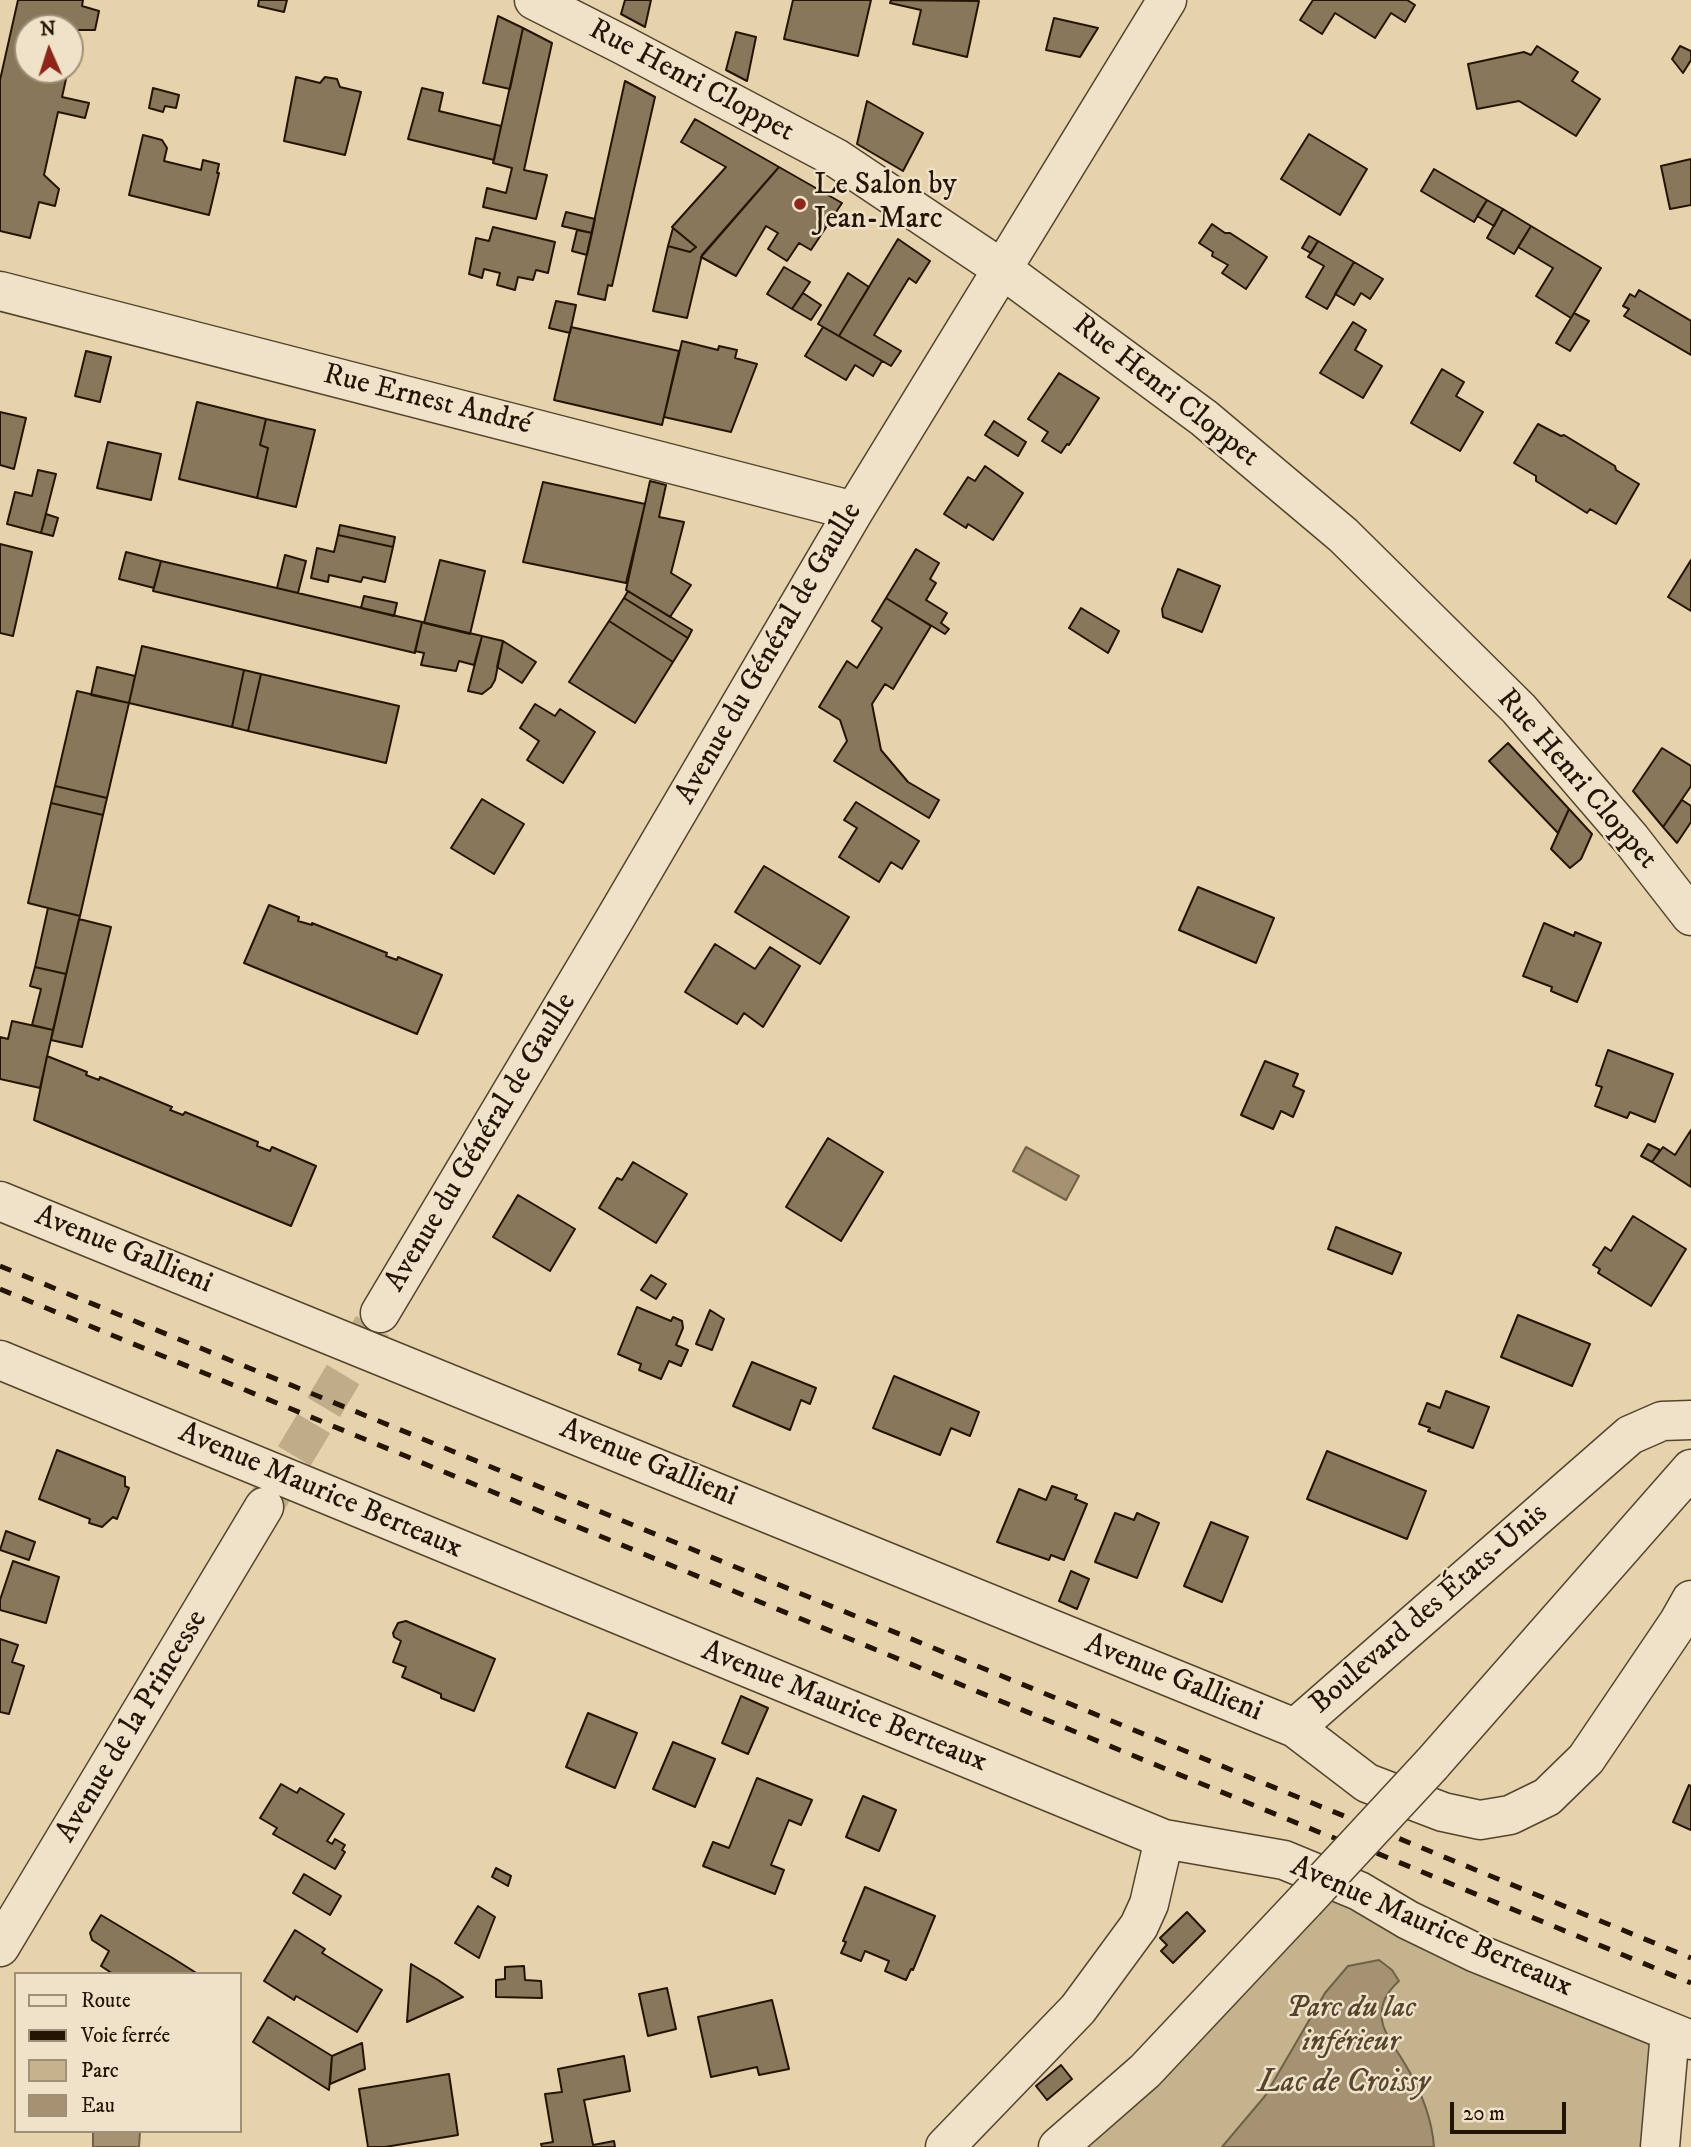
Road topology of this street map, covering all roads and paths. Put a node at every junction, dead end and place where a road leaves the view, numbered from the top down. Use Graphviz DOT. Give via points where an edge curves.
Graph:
graph roads {
  1 [pos="534,0"];
  2 [pos="1167,0"];
  3 [pos="1002,269"];
  4 [pos="0,291"];
  5 [pos="854,511"];
  6 [pos="1691,916"];
  7 [pos="0,1201"];
  8 [pos="380,1313"];
  9 [pos="0,1360"];
  10 [pos="1691,1420"];
  11 [pos="1691,1469"];
  12 [pos="264,1507"];
  13 [pos="1691,1600"];
  14 [pos="1295,1728"];
  15 [pos="1164,1839"];
  16 [pos="0,1947"];
  17 [pos="1680,2036"];
  18 [pos="944,2147"];
  19 [pos="1058,2147"];
  20 [pos="1660,2147"];
  1 -- 3 [label="street, Rue Henri Cloppet" via="836,158"];
  2 -- 3 [label="street, Avenue du Général de Gaulle"];
  3 -- 5 [label="street, Avenue du Général de Gaulle"];
  3 -- 6 [label="street, Rue Henri Cloppet" via="1204,418 1343,535 1518,709"];
  4 -- 5 [label="street, Rue Ernest André"];
  5 -- 8 [label="street, Avenue du Général de Gaulle"];
  7 -- 14 [label="street, Avenue Gallieni"];
  9 -- 15 [label="street, Avenue Maurice Berteaux"];
  10 -- 14 [label="street, Boulevard des États-Unis" via="1662,1421 1630,1435"];
  11 -- 19 [label="street, bridge" via="1305,1901 1145,2071"];
  12 -- 16 [label="street, Avenue de la Princesse"];
  13 -- 14 [label="street, Boulevard des États-Unis" via="1586,1759 1548,1797 1510,1815 1480,1820 1443,1812 1367,1783"];
  15 -- 17 [label="street, Avenue Maurice Berteaux" via="1284,1860 1359,1891 1476,1953"];
  15 -- 18 [label="street" via="1149,1904 1139,1926 1078,2009"];
  17 -- 20 [label="street"];
}
